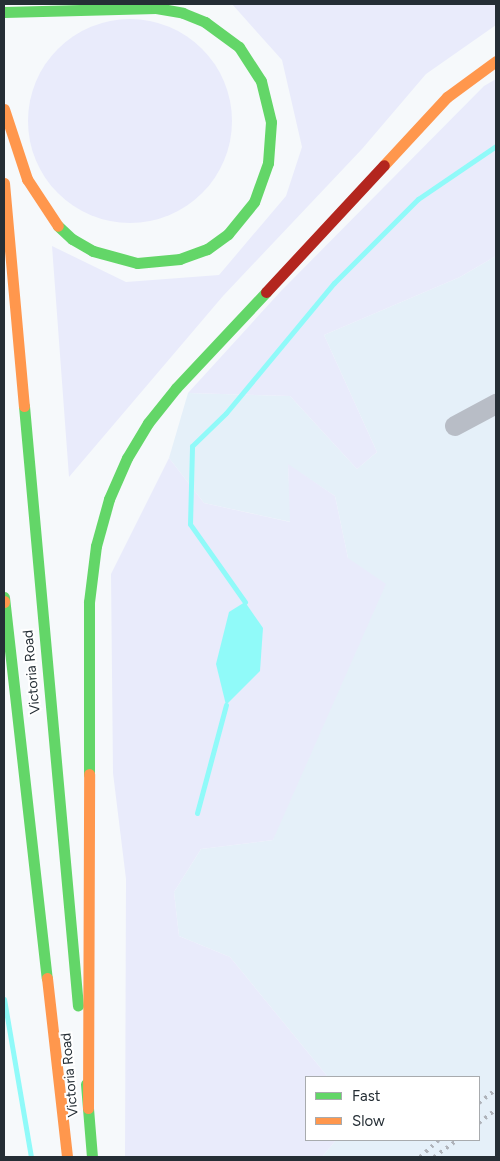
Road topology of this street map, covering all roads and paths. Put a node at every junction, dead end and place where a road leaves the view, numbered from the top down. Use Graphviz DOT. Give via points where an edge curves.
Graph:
graph roads {
  1 [pos="24,4"];
  2 [pos="4,8"];
  3 [pos="4,12"];
  4 [pos="496,61"];
  5 [pos="4,108"];
  6 [pos="4,183"];
  7 [pos="496,404"];
  8 [pos="455,426"];
  9 [pos="4,597"];
  10 [pos="4,602"];
  11 [pos="88,1108"];
  12 [pos="67,1157"];
  13 [pos="92,1157"];
  1 -- 2 [label="main road"];
  3 -- 5 [label="main road" via="156,8 183,13 205,22 239,47 261,81 271,122 268,163 254,202 228,234 207,249 161,262 122,260 93,251 72,239 51,219 27,179"];
  4 -- 11 [label="main road" via="447,97 176,388 148,423 127,458 110,500 96,546 89,602"];
  6 -- 11 [label="main road, Victoria Road"];
  7 -- 8 [label="street"];
  9 -- 10 [label="main road, Victoria Road"];
  10 -- 12 [label="main road, Victoria Road"];
  11 -- 13 [label="main road, Victoria Road"];
}
